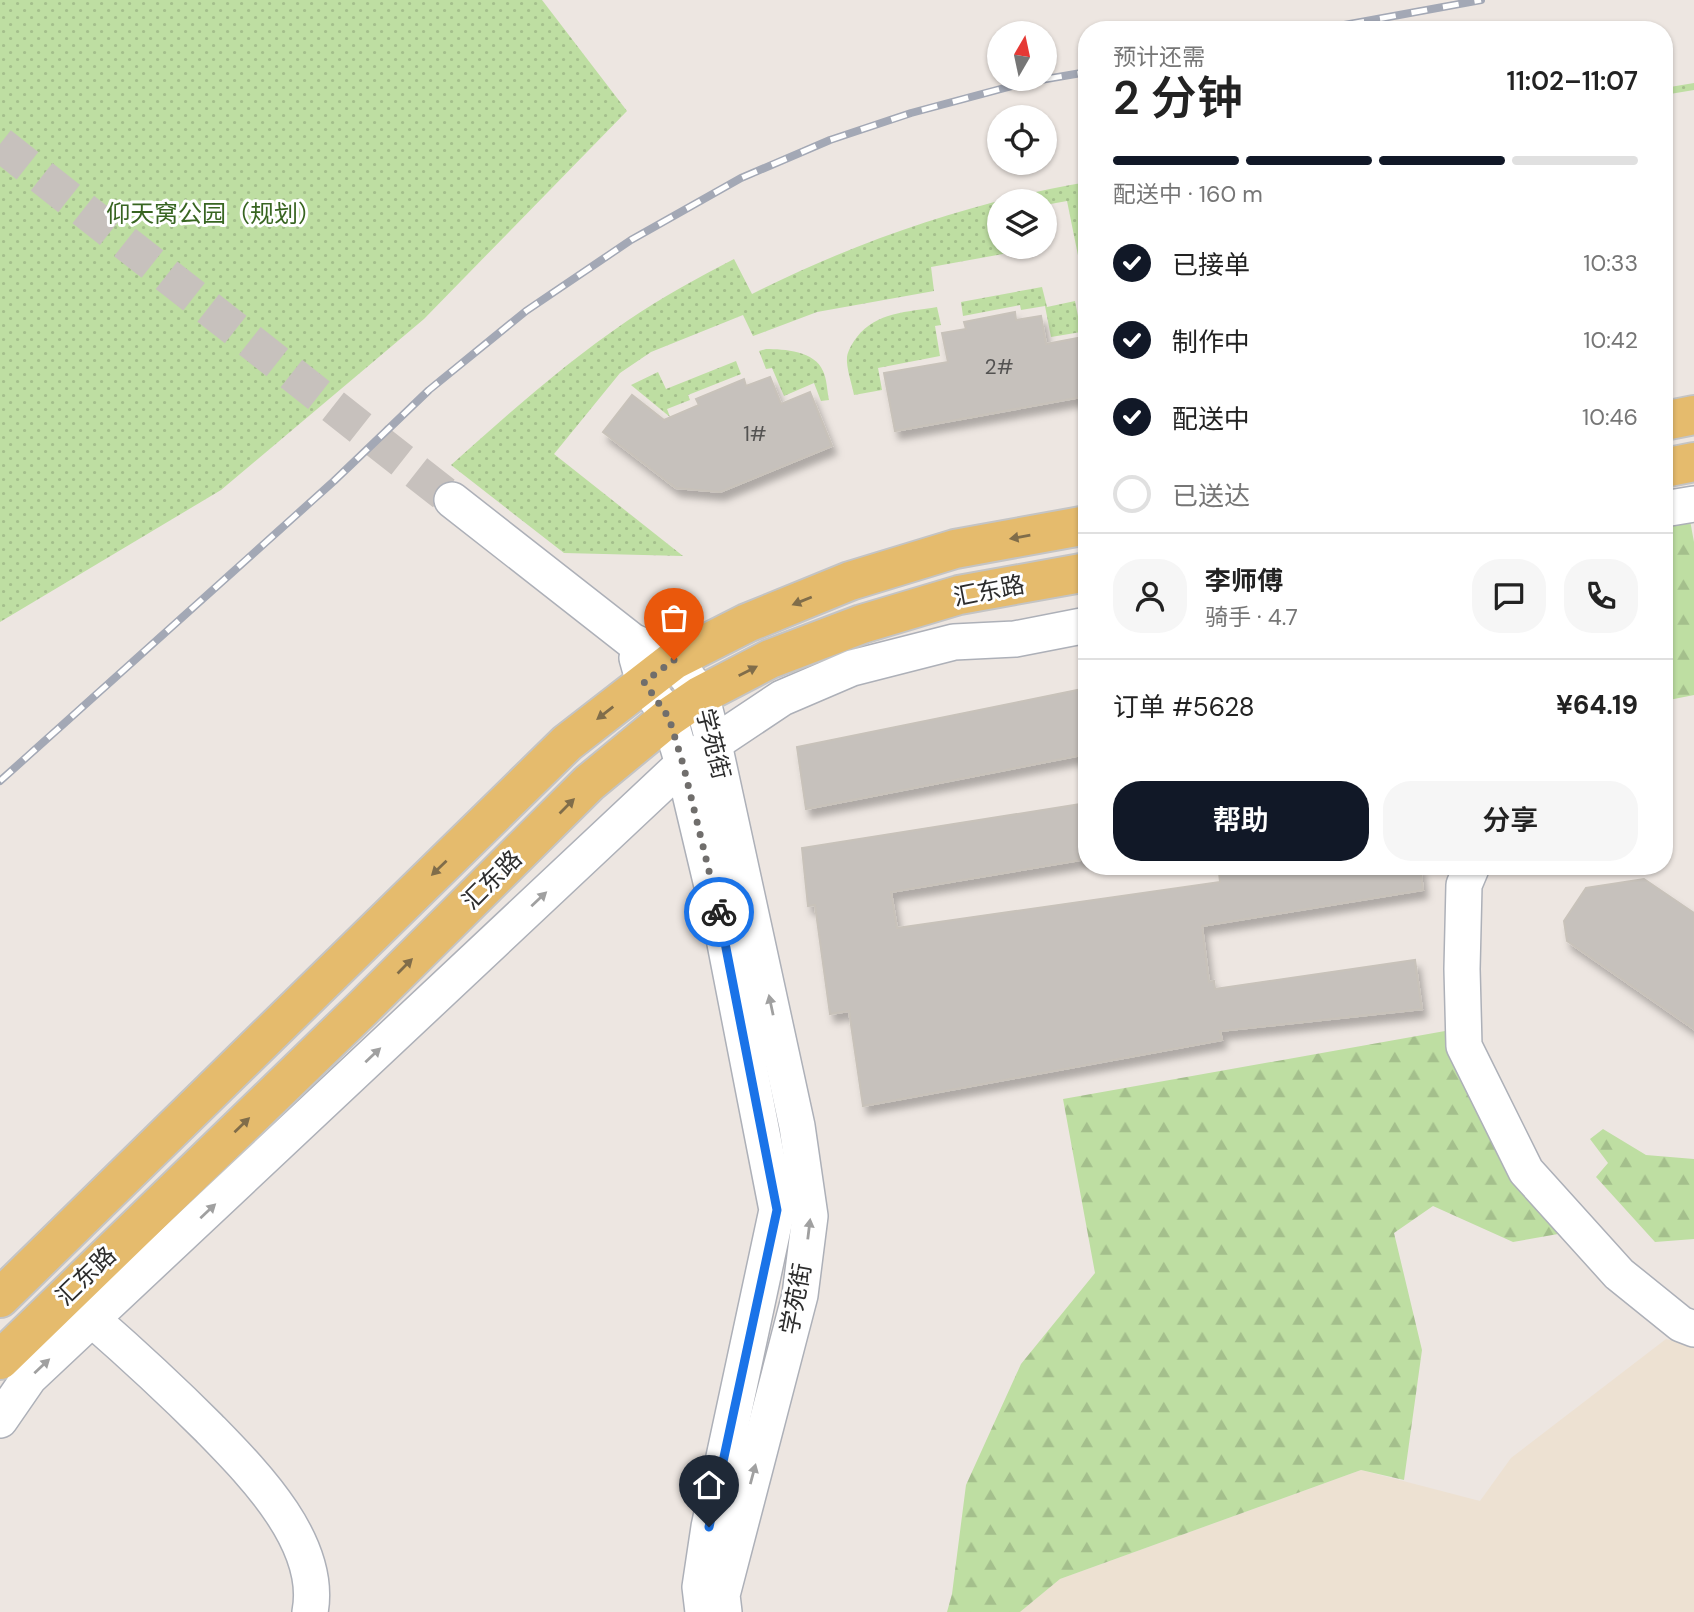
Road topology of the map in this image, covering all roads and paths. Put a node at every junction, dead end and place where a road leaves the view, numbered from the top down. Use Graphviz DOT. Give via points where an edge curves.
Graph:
graph roads {
  1 [pos="1694,415"];
  2 [pos="1673,419"];
  3 [pos="1694,462"];
  4 [pos="1673,466"];
  5 [pos="452,500"];
  6 [pos="1694,504"];
  7 [pos="1673,508"];
  8 [pos="1078,527"];
  9 [pos="1078,574"];
  10 [pos="1078,627"];
  11 [pos="632,641"];
  12 [pos="674,660"];
  13 [pos="644,682"];
  14 [pos="701,695"];
  15 [pos="669,718"];
  16 [pos="714,744"];
  17 [pos="683,764"];
  18 [pos="1468,875"];
  19 [pos="0,1298"];
  20 [pos="92,1319"];
  21 [pos="1694,1329"];
  22 [pos="0,1360"];
  23 [pos="0,1420"];
  24 [pos="310,1612"];
  25 [pos="703,1612"];
  26 [pos="724,1612"];
  1 -- 2 [label="main road"];
  3 -- 4 [label="main road"];
  5 -- 11 [label="street"];
  6 -- 7 [label="street"];
  8 -- 12 [label="main road, 汇东路, one-way" via="955,549 850,581 747,623"];
  14 -- 9 [label="main road, 汇东路, one-way" via="771,659 862,624 959,595"];
  10 -- 16 [label="street" via="1015,639 954,642 852,668 782,698"];
  11 -- 12 [label="street, 学苑街"];
  11 -- 13 [label="street, 学苑街"];
  12 -- 13 [label="main road, 汇东路"];
  12 -- 14 [label="street, 学苑街"];
  13 -- 15 [label="street, 学苑街"];
  13 -- 19 [label="main road, 汇东路, one-way" via="567,743"];
  14 -- 15 [label="main road, 汇东路"];
  14 -- 16 [label="street, 学苑街"];
  15 -- 17 [label="street, 学苑街"];
  22 -- 15 [label="main road, 汇东路, one-way" via="589,783"];
  16 -- 17 [label="street"];
  26 -- 16 [label="street, 学苑街, one-way" via="722,1595 800,1294 810,1216 797,1126"];
  20 -- 17 [label="street, one-way"];
  17 -- 25 [label="street, 学苑街" via="722,928 777,1210 709,1527 700,1587"];
  18 -- 21 [label="street" via="1464,885 1464,1046 1526,1171 1619,1274 1681,1324"];
  23 -- 20 [label="street, one-way" via="29,1378"];
  20 -- 24 [label="street" via="170,1388 259,1479 290,1525 311,1578"];
}
